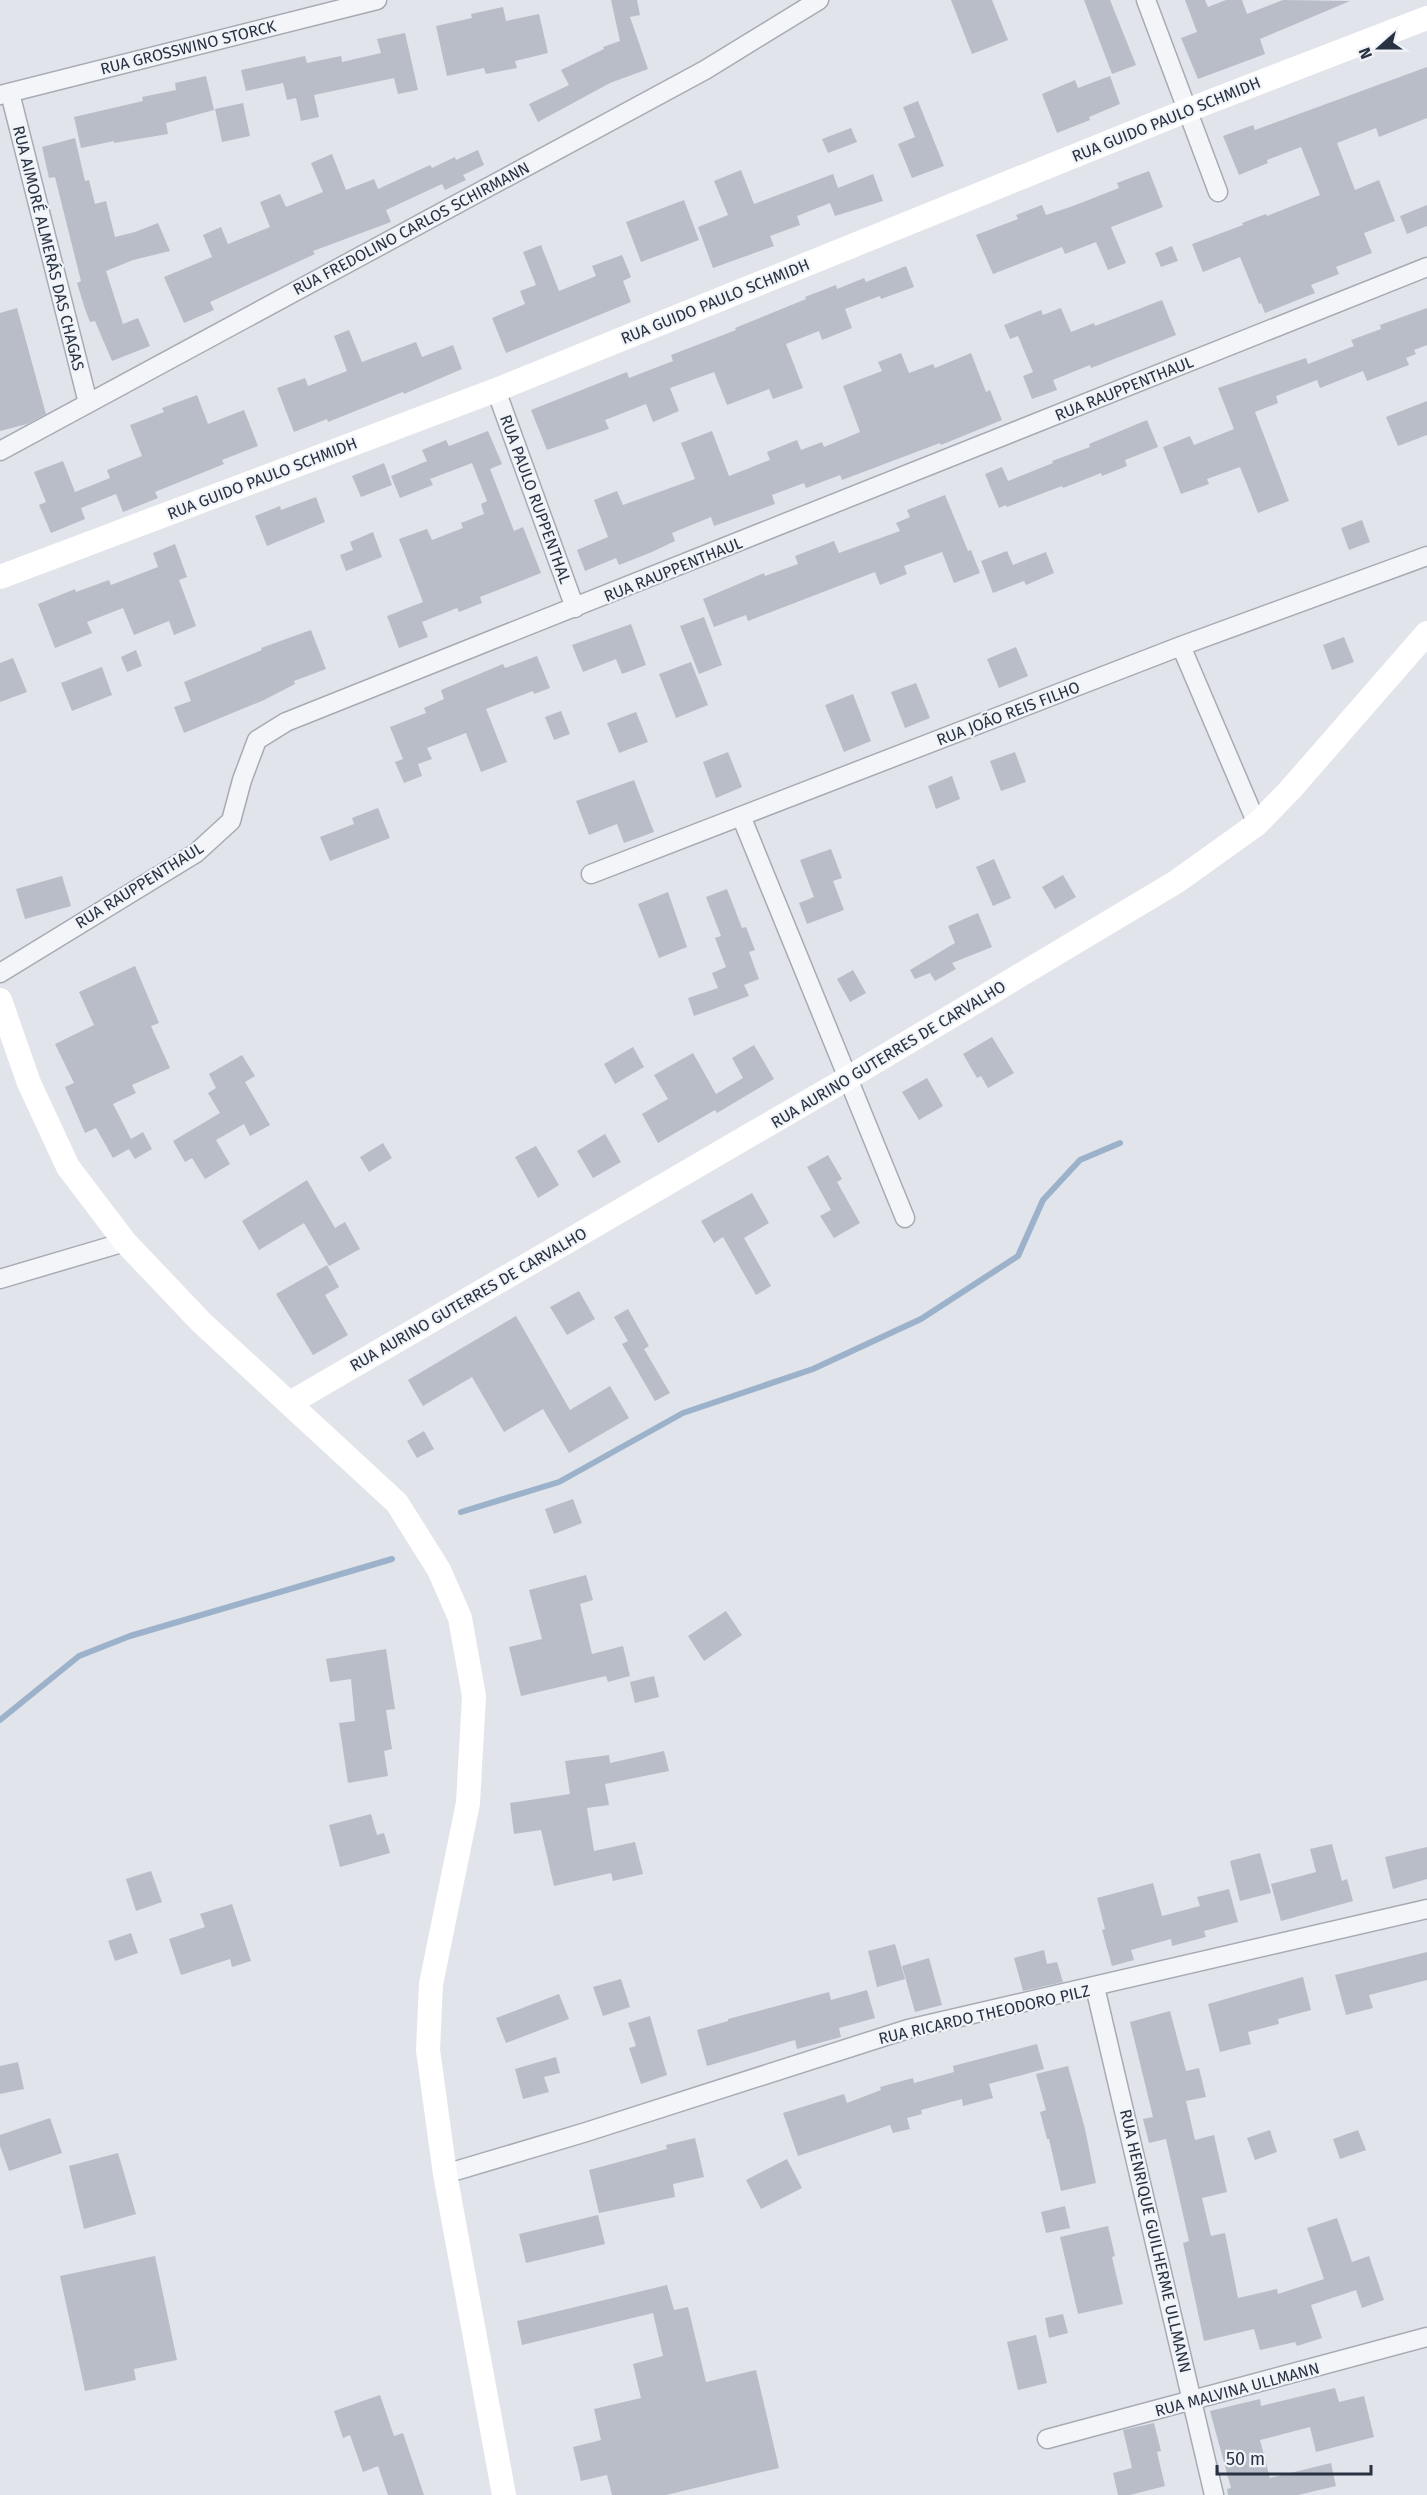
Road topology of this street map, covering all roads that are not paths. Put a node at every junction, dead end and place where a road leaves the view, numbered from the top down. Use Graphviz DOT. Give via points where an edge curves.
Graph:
graph roads {
  1 [pos="377,0"];
  2 [pos="819,0"];
  3 [pos="1146,0"];
  4 [pos="1427,18"];
  5 [pos="5,94"];
  6 [pos="1188,110"];
  7 [pos="1218,192"];
  8 [pos="1427,267"];
  9 [pos="496,390"];
  10 [pos="88,403"];
  11 [pos="0,451"];
  12 [pos="1427,556"];
  13 [pos="0,577"];
  14 [pos="575,608"];
  15 [pos="1427,633"];
  16 [pos="1181,646"];
  17 [pos="741,816"];
  18 [pos="1257,824"];
  19 [pos="591,874"];
  20 [pos="0,973"];
  21 [pos="0,1000"];
  22 [pos="848,1078"];
  23 [pos="905,1218"];
  24 [pos="125,1242"];
  25 [pos="0,1279"];
  26 [pos="290,1402"];
  27 [pos="1427,1909"];
  28 [pos="1095,1987"];
  29 [pos="445,2174"];
  30 [pos="1427,2337"];
  31 [pos="1194,2401"];
  32 [pos="1047,2439"];
  33 [pos="504,2495"];
  34 [pos="1214,2495"];
  1 -- 5 [label="street, RUA GROSSWINO STORCK"];
  2 -- 10 [label="street, RUA FREDOLINO CARLOS SCHIRMANN" via="705,70"];
  3 -- 6 [label="street"];
  4 -- 6 [label="street, RUA GUIDO PAULO SCHMIDH"];
  5 -- 10 [label="street, RUA AIMORÉ ALMERÁS DAS CHAGAS"];
  6 -- 7 [label="street"];
  6 -- 9 [label="street, RUA GUIDO PAULO SCHMIDH"];
  8 -- 14 [label="street, RUA RAUPPENTHAUL"];
  9 -- 13 [label="street, RUA GUIDO PAULO SCHMIDH"];
  9 -- 14 [label="street, RUA PAULO RUPPENTHAL"];
  10 -- 11 [label="street, RUA FREDOLINO CARLOS SCHIRMANN"];
  12 -- 16 [label="street, RUA JOÃO REIS FILHO"];
  14 -- 20 [label="street, RUA RAUPPENTHAUL" via="286,722 257,740 231,821 196,853"];
  15 -- 18 [label="street, RUA AURINO GUTERRES DE CARVALHO"];
  16 -- 17 [label="street, RUA JOÃO REIS FILHO"];
  16 -- 18 [label="street"];
  17 -- 19 [label="street, RUA JOÃO REIS FILHO"];
  17 -- 22 [label="street"];
  18 -- 22 [label="street, RUA AURINO GUTERRES DE CARVALHO" via="1176,882"];
  21 -- 24 [label="street" via="29,1083 68,1167"];
  22 -- 23 [label="street"];
  22 -- 26 [label="street, RUA AURINO GUTERRES DE CARVALHO"];
  24 -- 25 [label="street"];
  24 -- 26 [label="street" via="201,1322"];
  26 -- 29 [label="street" via="397,1503 439,1570 460,1618 474,1696 468,1803 431,1984 428,2050"];
  27 -- 28 [label="street, RUA RICARDO THEODORO PILZ"];
  28 -- 29 [label="street, RUA RICARDO THEODORO PILZ" via="908,2029"];
  28 -- 31 [label="street, RUA HENRIQUE GUILHERME ULLMANN"];
  29 -- 33 [label="street"];
  30 -- 31 [label="street, RUA MALVINA ULLMANN"];
  31 -- 32 [label="street, RUA MALVINA ULLMANN"];
  31 -- 34 [label="street, RUA HENRIQUE GUILHERME ULLMANN"];
}
